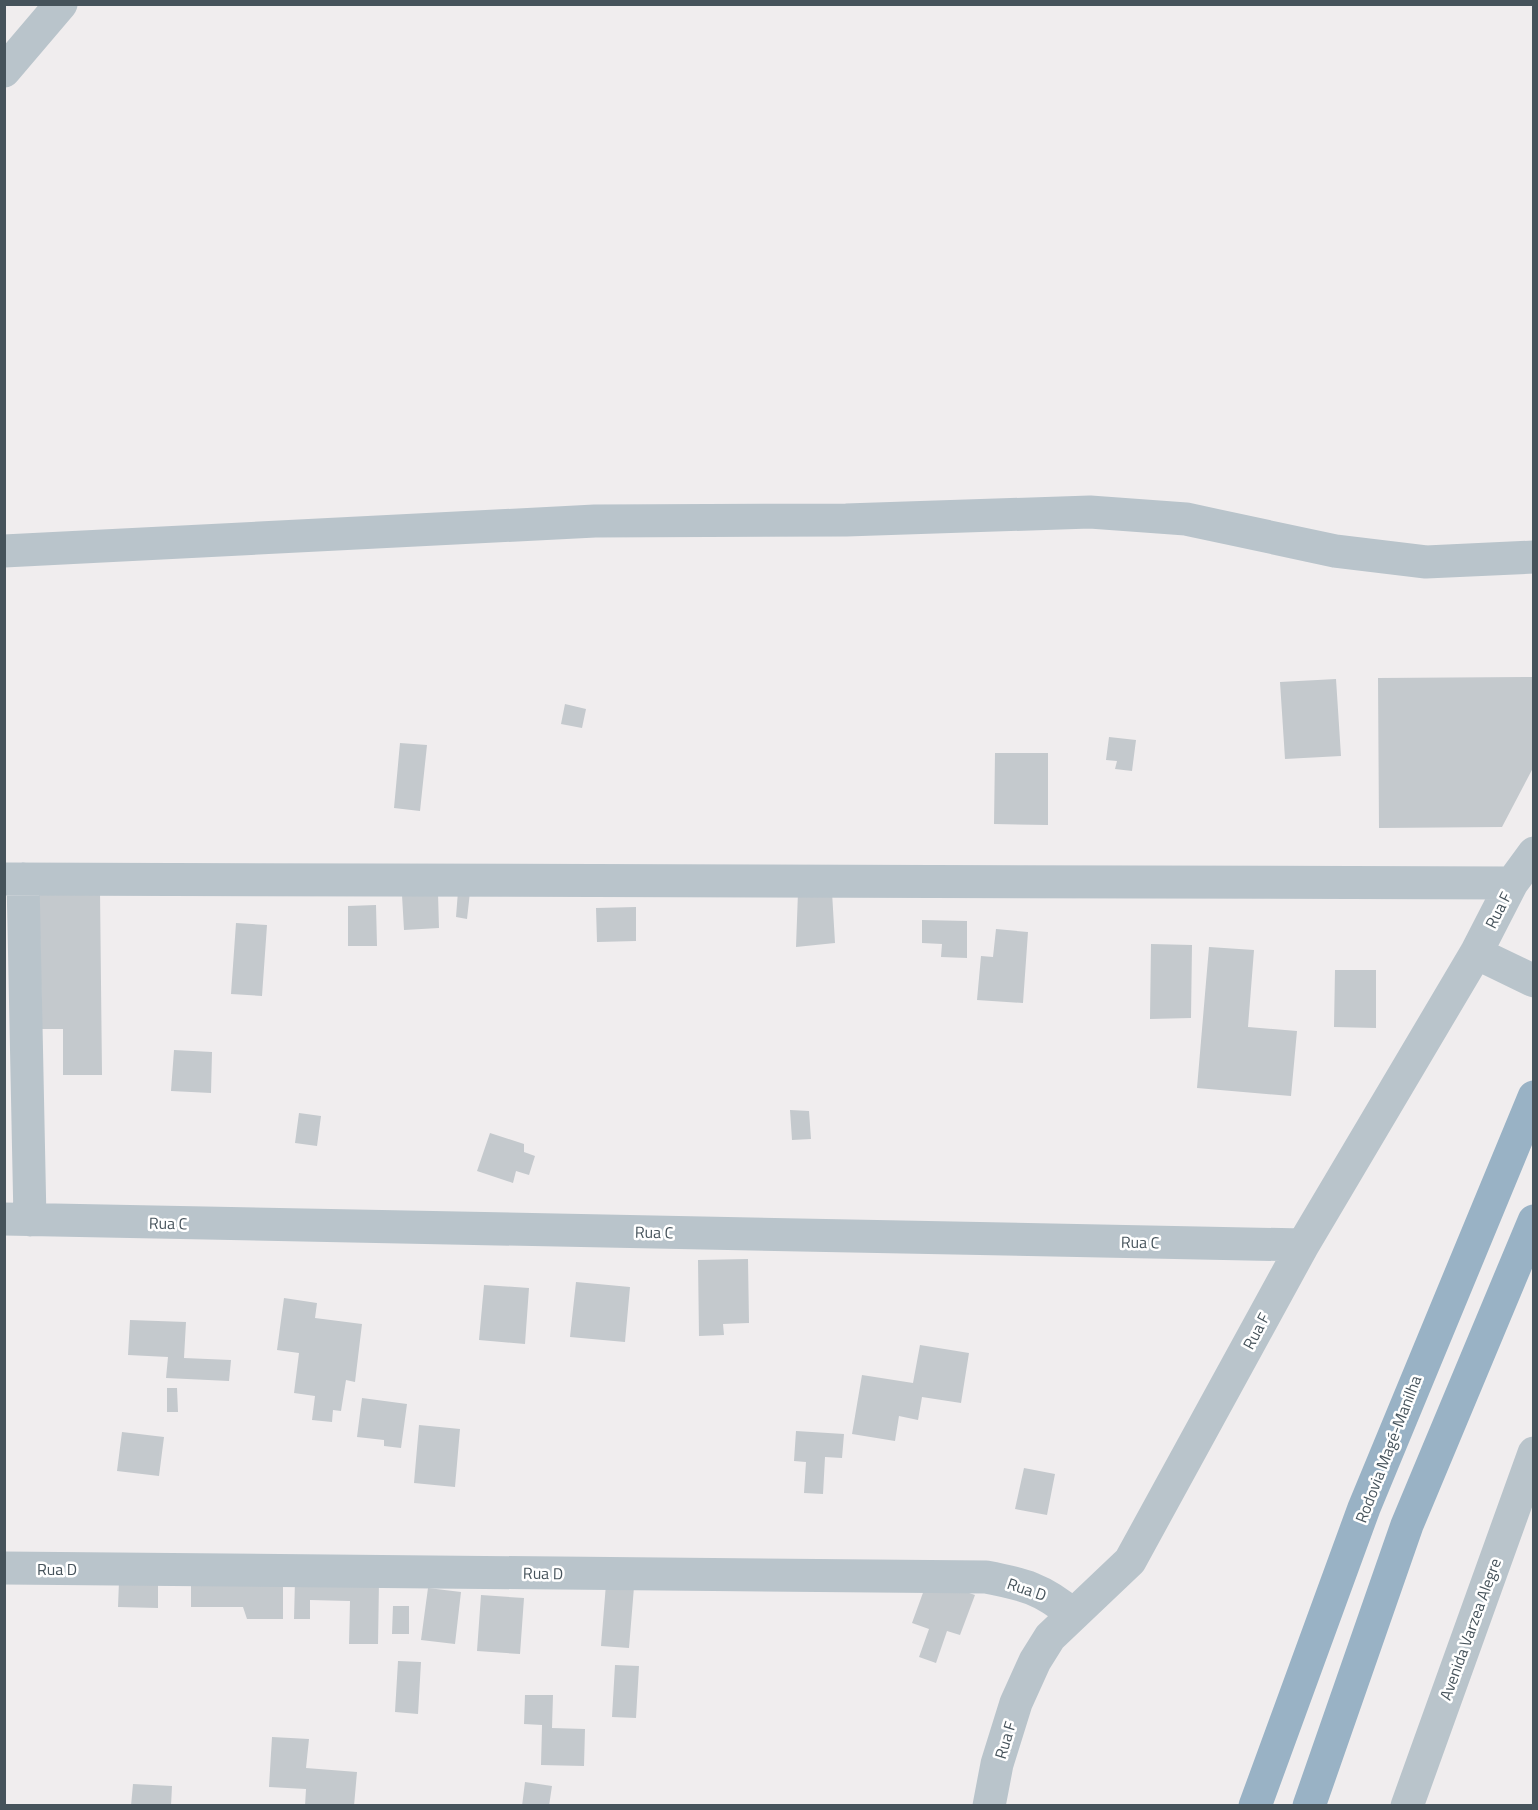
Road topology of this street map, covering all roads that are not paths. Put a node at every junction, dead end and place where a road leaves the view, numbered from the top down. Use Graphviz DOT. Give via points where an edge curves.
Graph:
graph roads {
  1 [pos="62,4"];
  2 [pos="4,71"];
  3 [pos="4,551"];
  4 [pos="1533,557"];
  5 [pos="1533,853"];
  6 [pos="14,879"];
  7 [pos="1512,883"];
  8 [pos="1476,952"];
  9 [pos="1533,981"];
  10 [pos="1533,1097"];
  11 [pos="17,1220"];
  12 [pos="1533,1221"];
  13 [pos="1303,1245"];
  14 [pos="1533,1453"];
  15 [pos="4,1568"];
  16 [pos="1072,1614"];
  17 [pos="989,1806"];
  18 [pos="1255,1806"];
  19 [pos="1309,1806"];
  20 [pos="1407,1806"];
  1 -- 2 [label="street"];
  3 -- 4 [label="street" via="595,521 846,520 1090,512 1185,519 1335,550 1426,562"];
  5 -- 7 [label="street, Rua F"];
  6 -- 7 [label="street"];
  6 -- 11 [label="street"];
  7 -- 8 [label="street, Rua F"];
  8 -- 9 [label="street"];
  8 -- 13 [label="street, Rua F"];
  10 -- 18 [label="highway, Rodovia Magé-Manilha" via="1369,1497"];
  11 -- 13 [label="street, Rua C"];
  12 -- 19 [label="highway" via="1407,1525"];
  13 -- 16 [label="street, Rua F" via="1130,1561"];
  14 -- 20 [label="street, Avenida Varzea Alegre"];
  15 -- 16 [label="street, Rua D" via="986,1577 1037,1589"];
  16 -- 17 [label="street, Rua F" via="1050,1637 1016,1703"];
}
